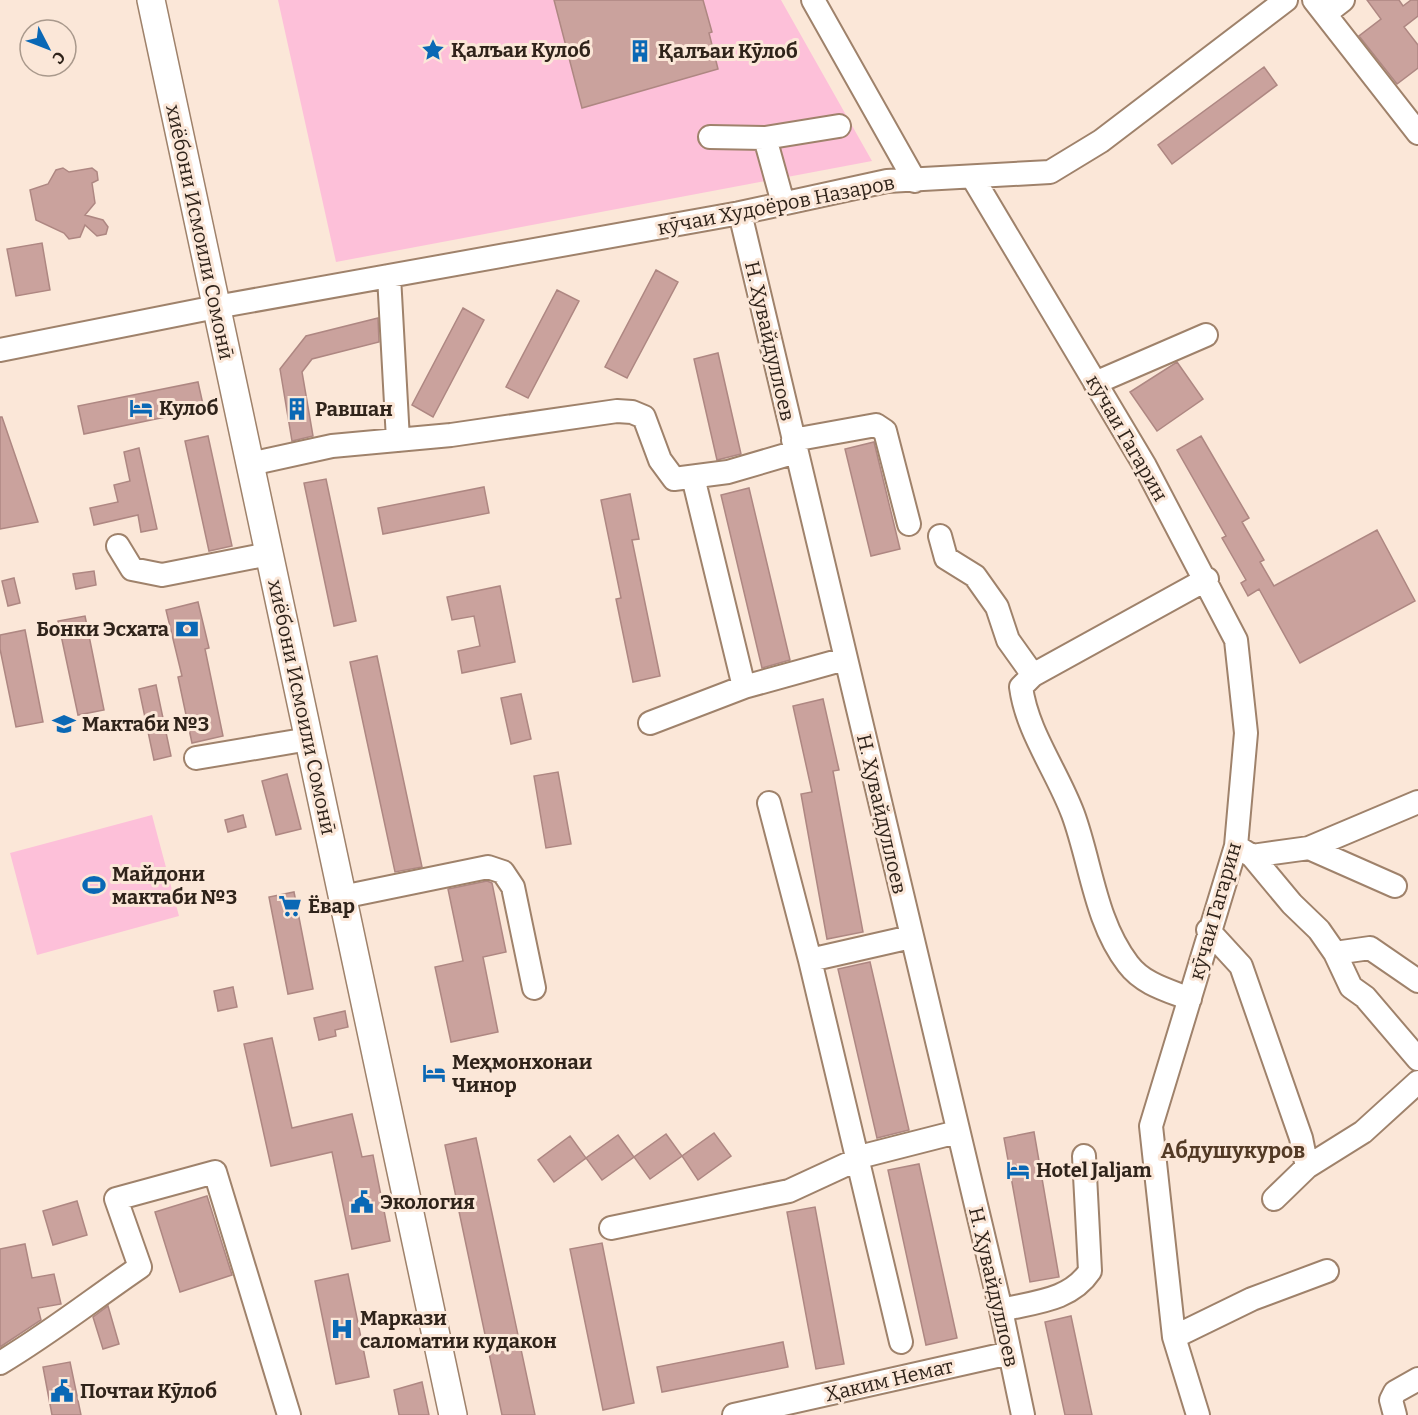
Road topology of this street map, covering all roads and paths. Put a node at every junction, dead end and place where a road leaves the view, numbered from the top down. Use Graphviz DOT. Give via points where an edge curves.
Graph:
graph roads {
  1 [pos="151,0"];
  2 [pos="1286,0"];
  3 [pos="1343,0"];
  4 [pos="818,2"];
  5 [pos="1319,7"];
  6 [pos="839,126"];
  7 [pos="1418,132"];
  8 [pos="710,137"];
  9 [pos="765,138"];
  10 [pos="973,178"];
  11 [pos="915,181"];
  12 [pos="783,203"];
  13 [pos="740,213"];
  14 [pos="390,276"];
  15 [pos="216,307"];
  16 [pos="1206,335"];
  17 [pos="0,350"];
  18 [pos="1095,383"];
  19 [pos="398,440"];
  20 [pos="795,446"];
  21 [pos="250,464"];
  22 [pos="693,477"];
  23 [pos="909,524"];
  24 [pos="940,536"];
  25 [pos="118,546"];
  26 [pos="269,554"];
  27 [pos="1207,579"];
  28 [pos="845,659"];
  29 [pos="1033,675"];
  30 [pos="744,687"];
  31 [pos="650,723"];
  32 [pos="309,739"];
  33 [pos="196,758"];
  34 [pos="1418,802"];
  35 [pos="769,803"];
  36 [pos="1309,848"];
  37 [pos="1244,851"];
  38 [pos="1395,886"];
  39 [pos="342,897"];
  40 [pos="1208,930"];
  41 [pos="911,937"];
  42 [pos="1335,953"];
  43 [pos="810,960"];
  44 [pos="1418,981"];
  45 [pos="534,988"];
  46 [pos="1190,999"];
  47 [pos="1418,1059"];
  48 [pos="1418,1082"];
  49 [pos="957,1132"];
  50 [pos="1084,1156"];
  51 [pos="856,1160"];
  52 [pos="1307,1167"];
  53 [pos="1274,1199"];
  54 [pos="611,1228"];
  55 [pos="1327,1271"];
  56 [pos="1001,1310"];
  57 [pos="1174,1337"];
  58 [pos="900,1342"];
  59 [pos="1010,1353"];
  60 [pos="0,1363"];
  61 [pos="1418,1379"];
  62 [pos="290,1415"];
  63 [pos="453,1415"];
  64 [pos="734,1415"];
  65 [pos="1023,1415"];
  66 [pos="1198,1415"];
  67 [pos="1395,1415"];
  1 -- 15 [label="main road, хиёбони Исмоили Сомонӣ"];
  2 -- 10 [label="street, кӯчаи Худоёров Назаров" via="1101,141 1050,172"];
  3 -- 5 [label="street"];
  4 -- 11 [label="street"];
  5 -- 7 [label="street"];
  6 -- 9 [label="street"];
  8 -- 9 [label="street"];
  9 -- 12 [label="street"];
  10 -- 11 [label="street, кӯчаи Худоёров Назаров"];
  10 -- 18 [label="street, кӯчаи Гагарин"];
  11 -- 12 [label="street, кӯчаи Худоёров Назаров" via="887,181"];
  12 -- 13 [label="street, кӯчаи Худоёров Назаров"];
  13 -- 14 [label="street, кӯчаи Худоёров Назаров"];
  13 -- 20 [label="street, Н. Ҳувайдуллоев"];
  14 -- 15 [label="street, кӯчаи Худоёров Назаров"];
  14 -- 19 [label="street"];
  15 -- 17 [label="street, кӯчаи Худоёров Назаров"];
  15 -- 21 [label="main road, хиёбони Исмоили Сомонӣ"];
  16 -- 18 [label="street"];
  18 -- 27 [label="street, кӯчаи Гагарин"];
  19 -- 21 [label="street" via="332,447"];
  19 -- 22 [label="street" via="632,412 644,417 660,460 674,479"];
  20 -- 22 [label="street" via="728,472"];
  20 -- 23 [label="street" via="876,424 889,441"];
  20 -- 28 [label="street, Н. Ҳувайдуллоев"];
  21 -- 26 [label="main road, хиёбони Исмоили Сомонӣ"];
  22 -- 30 [label="street"];
  24 -- 29 [label="street" via="946,558 975,576 997,607 1008,640"];
  25 -- 26 [label="street" via="132,569 162,575"];
  26 -- 32 [label="main road, хиёбони Исмоили Сомонӣ"];
  27 -- 29 [label="street"];
  27 -- 37 [label="street, кӯчаи Гагарин" via="1236,640 1246,734"];
  28 -- 30 [label="street"];
  28 -- 41 [label="street, Н. Ҳувайдуллоев"];
  29 -- 46 [label="street" via="1021,687 1024,710 1073,813 1110,936 1128,965 1146,982"];
  30 -- 31 [label="street"];
  32 -- 33 [label="street"];
  32 -- 39 [label="main road, хиёбони Исмоили Сомонӣ"];
  34 -- 36 [label="street"];
  35 -- 43 [label="street"];
  36 -- 37 [label="street"];
  36 -- 38 [label="street"];
  37 -- 40 [label="street, кӯчаи Гагарин"];
  37 -- 42 [label="street"];
  39 -- 45 [label="street" via="488,867 503,872 513,887"];
  39 -- 63 [label="main road, хиёбони Исмоили Сомонӣ"];
  40 -- 46 [label="street, кӯчаи Гагарин"];
  40 -- 52 [label="street" via="1241,966"];
  41 -- 43 [label="street"];
  41 -- 49 [label="street, Н. Ҳувайдуллоев"];
  42 -- 44 [label="street" via="1370,948"];
  42 -- 47 [label="street" via="1351,987 1365,997"];
  43 -- 51 [label="street"];
  46 -- 57 [label="street, кӯчаи Гагарин" via="1151,1126"];
  48 -- 52 [label="street" via="1363,1132"];
  49 -- 51 [label="street"];
  49 -- 56 [label="street, Н. Ҳувайдуллоев"];
  50 -- 56 [label="street" via="1090,1272 1066,1295"];
  51 -- 54 [label="street" via="789,1191"];
  51 -- 58 [label="street"];
  52 -- 53 [label="street"];
  55 -- 57 [label="street" via="1252,1299"];
  56 -- 59 [label="street, Н. Ҳувайдуллоев"];
  57 -- 66 [label="street, кӯчаи Гагарин"];
  59 -- 64 [label="street, Ҳаким Немат"];
  59 -- 65 [label="street, Н. Ҳувайдуллоев"];
  60 -- 62 [label="street" via="46,1336 140,1267 116,1199 214,1172"];
  61 -- 67 [label="street" via="1395,1392 1391,1400"];
}
